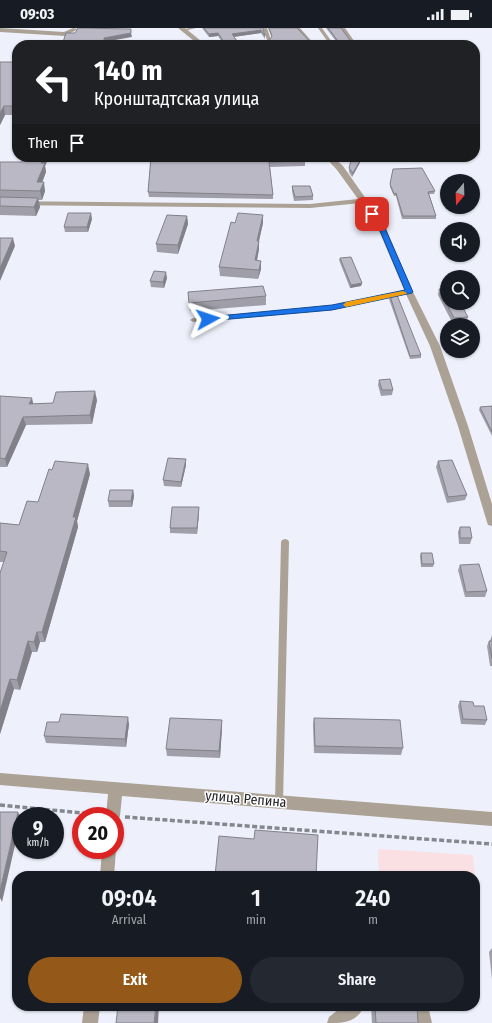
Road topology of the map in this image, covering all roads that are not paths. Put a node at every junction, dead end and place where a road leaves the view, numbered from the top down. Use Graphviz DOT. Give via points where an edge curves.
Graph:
graph roads {
  1 [pos="194,28"];
  2 [pos="265,28"];
  3 [pos="298,28"];
  4 [pos="320,28"];
  5 [pos="343,28"];
  6 [pos="75,29"];
  7 [pos="82,29"];
  8 [pos="183,29"];
  9 [pos="0,30"];
  10 [pos="197,40"];
  11 [pos="268,40"];
  12 [pos="309,40"];
  13 [pos="328,40"];
  14 [pos="351,40"];
  15 [pos="334,162"];
  16 [pos="363,201"];
  17 [pos="0,203"];
  18 [pos="409,292"];
  19 [pos="193,320"];
  20 [pos="492,522"];
  21 [pos="285,542"];
  22 [pos="0,779"];
  23 [pos="116,789"];
  24 [pos="279,802"];
  25 [pos="115,807"];
  26 [pos="492,819"];
  27 [pos="109,859"];
  28 [pos="107,871"];
  29 [pos="91,1011"];
  30 [pos="350,1011"];
  31 [pos="421,1011"];
  32 [pos="90,1023"];
  33 [pos="335,1023"];
  34 [pos="424,1023"];
  1 -- 8 [label="lane"];
  2 -- 11 [label="lane"];
  3 -- 12 [label="lane"];
  4 -- 13 [label="lane"];
  5 -- 14 [label="lane"];
  6 -- 7 [label="lane"];
  6 -- 9 [label="street" via="65,34"];
  8 -- 10 [label="street"];
  15 -- 16 [label="street"];
  16 -- 17 [label="street" via="310,206"];
  16 -- 18 [label="street" via="381,226"];
  18 -- 19 [label="lane" via="332,308"];
  18 -- 20 [label="street" via="435,346"];
  21 -- 24 [label="lane"];
  22 -- 23 [label="street, улица Репина"];
  23 -- 24 [label="street, улица Репина"];
  23 -- 25 [label="street"];
  24 -- 26 [label="street, улица Репина"];
  27 -- 28 [label="street"];
  29 -- 32 [label="street"];
  30 -- 33 [label="street"];
  31 -- 34 [label="street"];
}
